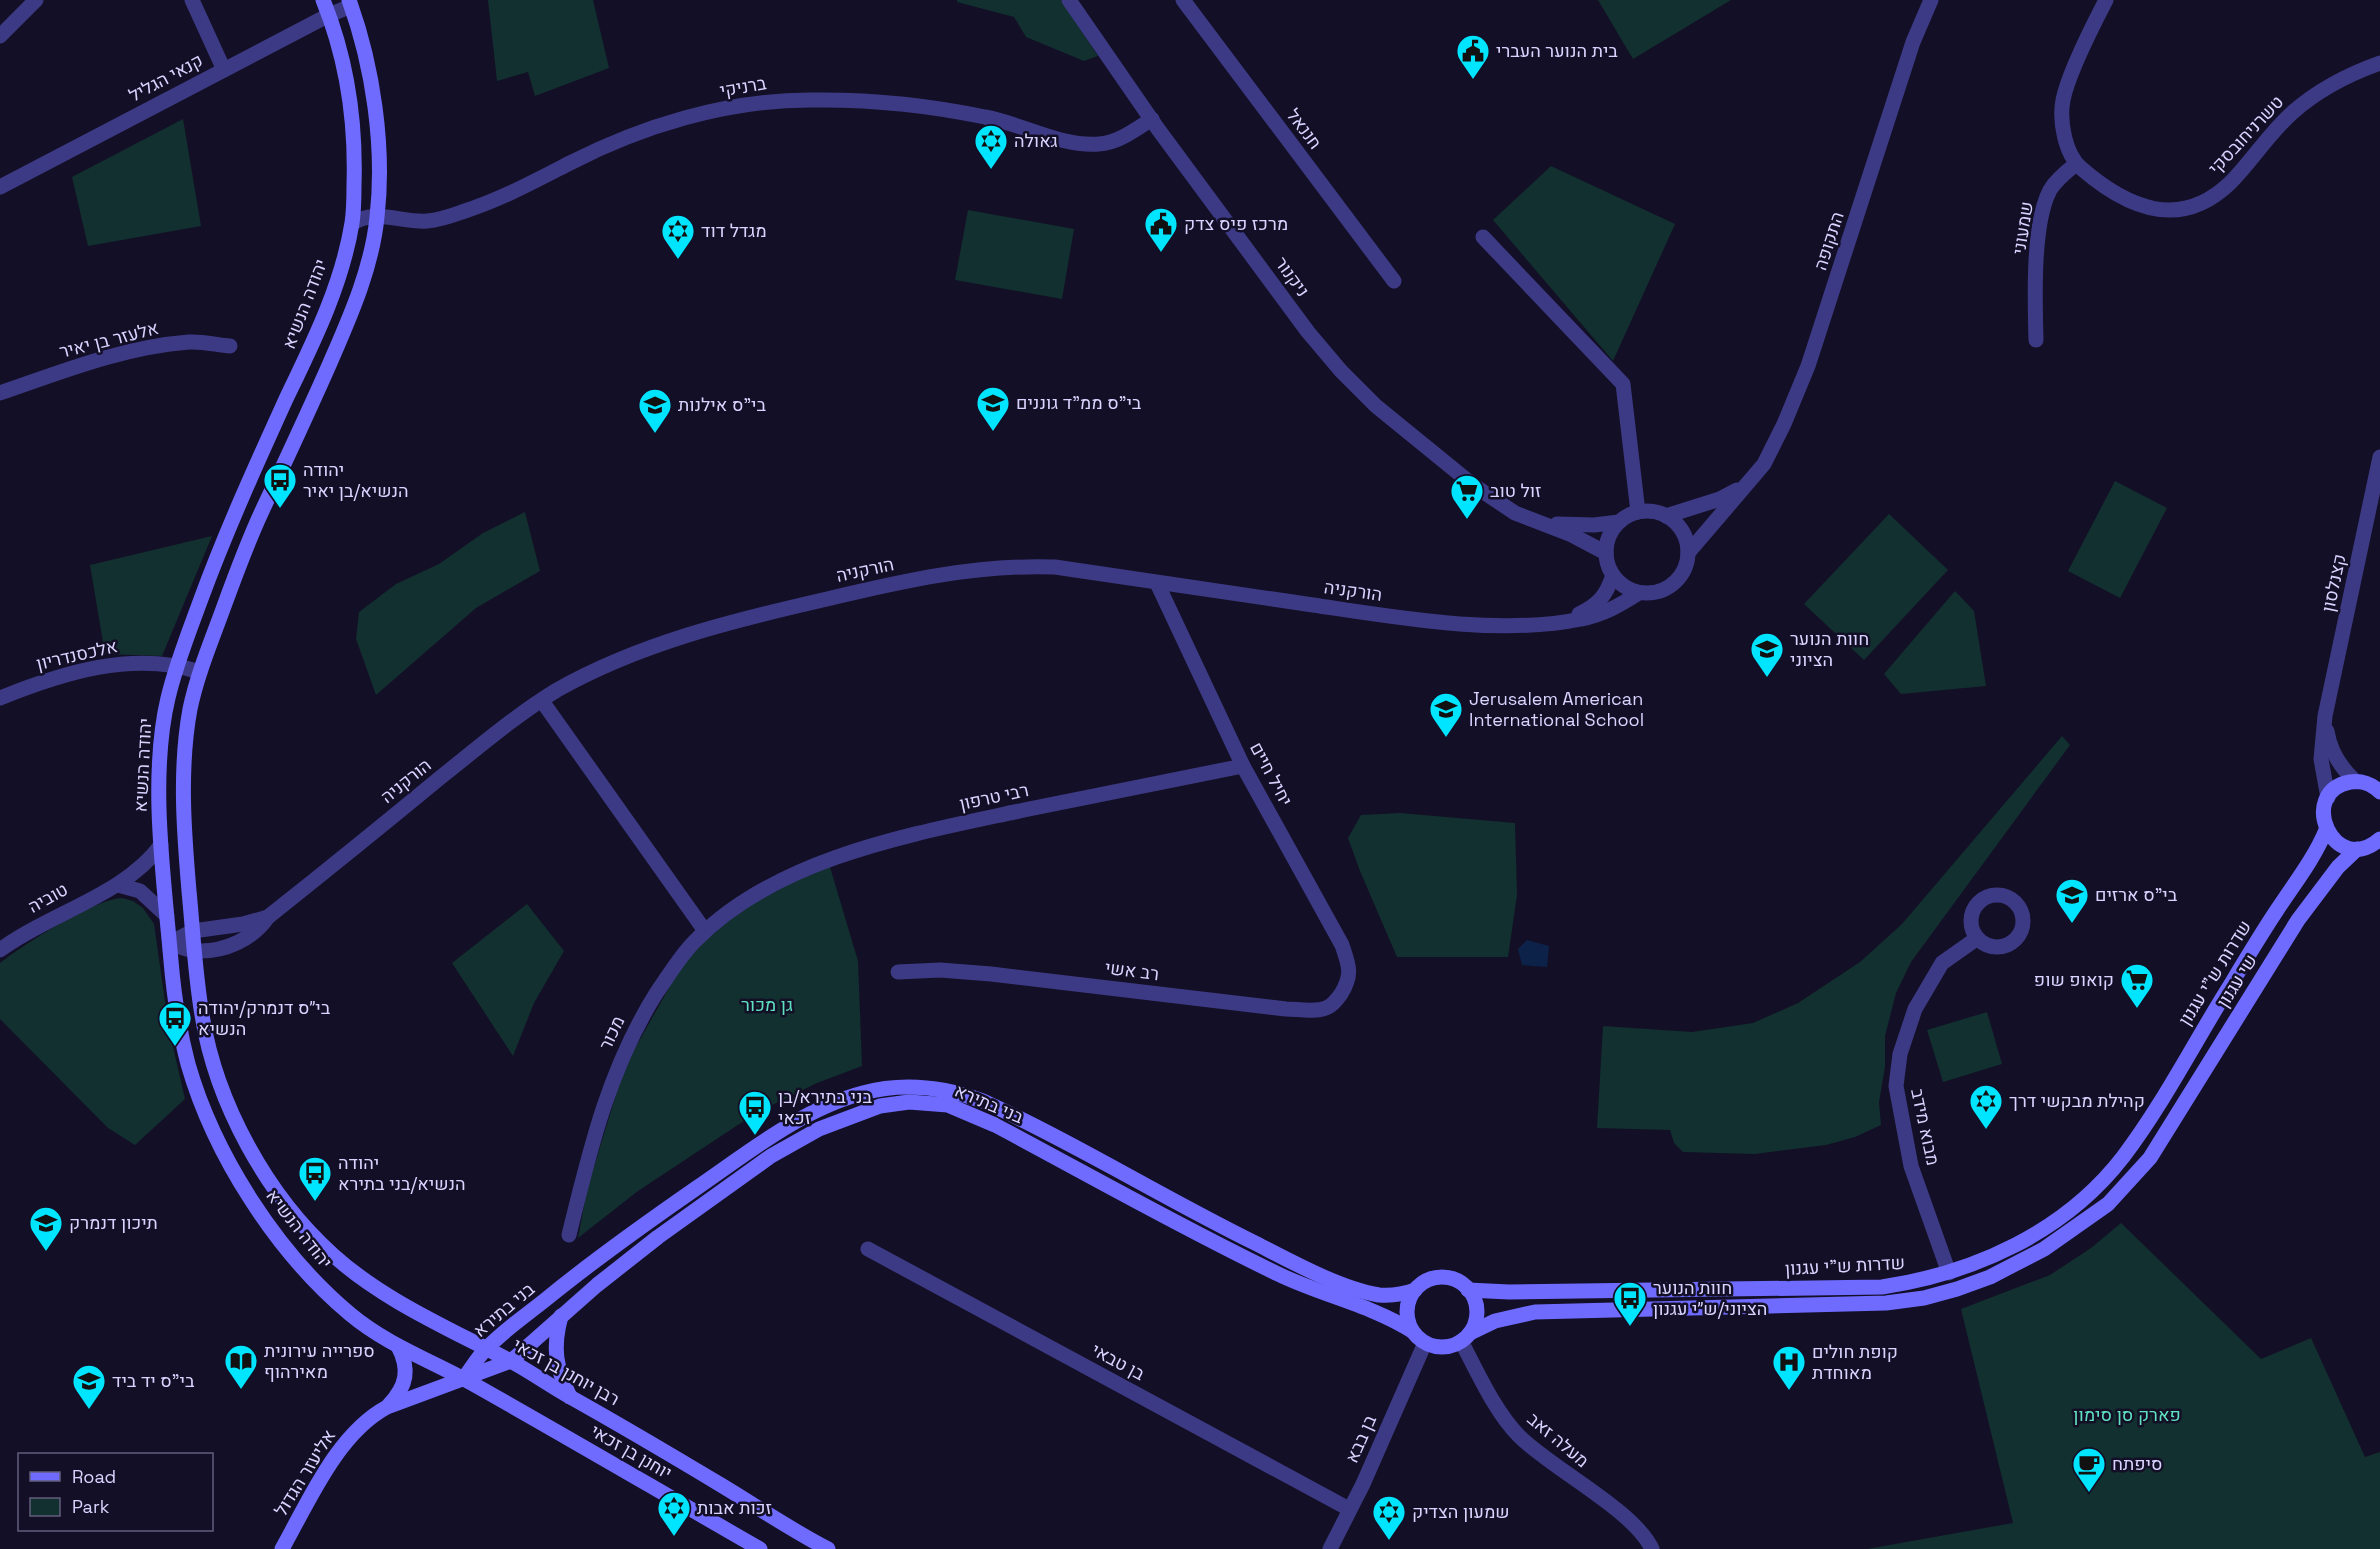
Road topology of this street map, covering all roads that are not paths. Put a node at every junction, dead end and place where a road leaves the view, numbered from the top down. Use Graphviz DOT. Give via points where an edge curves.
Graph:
graph roads {
  1 [pos="36,0"];
  2 [pos="192,0"];
  3 [pos="1069,0"];
  4 [pos="1183,0"];
  5 [pos="1931,0"];
  6 [pos="2106,0"];
  7 [pos="350,3"];
  8 [pos="326,7"];
  9 [pos="0,36"];
  10 [pos="2380,63"];
  11 [pos="224,70"];
  12 [pos="1152,119"];
  13 [pos="2076,164"];
  14 [pos="0,187"];
  15 [pos="378,217"];
  16 [pos="352,224"];
  17 [pos="1483,237"];
  18 [pos="1394,281"];
  19 [pos="2036,340"];
  20 [pos="230,346"];
  21 [pos="0,393"];
  22 [pos="2380,457"];
  23 [pos="1745,485"];
  24 [pos="1638,512"];
  25 [pos="1666,516"];
  26 [pos="1539,522"];
  27 [pos="1619,522"];
  28 [pos="1606,553"];
  29 [pos="1688,553"];
  30 [pos="1613,575"];
  31 [pos="1157,582"];
  32 [pos="1639,593"];
  33 [pos="1560,622"];
  34 [pos="176,664"];
  35 [pos="200,672"];
  36 [pos="0,698"];
  37 [pos="542,701"];
  38 [pos="2325,716"];
  39 [pos="1243,766"];
  40 [pos="2368,783"];
  41 [pos="2380,792"];
  42 [pos="2328,798"];
  43 [pos="2326,830"];
  44 [pos="2380,839"];
  45 [pos="161,845"];
  46 [pos="2357,849"];
  47 [pos="118,885"];
  48 [pos="760,890"];
  49 [pos="167,916"];
  50 [pos="268,917"];
  51 [pos="193,931"];
  52 [pos="705,931"];
  53 [pos="1976,939"];
  54 [pos="170,943"];
  55 [pos="0,950"];
  56 [pos="195,952"];
  57 [pos="898,972"];
  58 [pos="1348,982"];
  59 [pos="2161,1142"];
  60 [pos="569,1235"];
  61 [pos="868,1249"];
  62 [pos="1949,1273"];
  63 [pos="1415,1290"];
  64 [pos="1468,1290"];
  65 [pos="561,1315"];
  66 [pos="1412,1331"];
  67 [pos="1465,1337"];
  68 [pos="1425,1343"];
  69 [pos="398,1346"];
  70 [pos="485,1350"];
  71 [pos="511,1361"];
  72 [pos="464,1378"];
  73 [pos="570,1397"];
  74 [pos="387,1407"];
  75 [pos="628,1429"];
  76 [pos="1349,1509"];
  77 [pos="282,1549"];
  78 [pos="760,1549"];
  79 [pos="828,1549"];
  80 [pos="1330,1549"];
  81 [pos="1652,1549"];
  1 -- 9 [label="street"];
  2 -- 11 [label="street"];
  3 -- 12 [label="street, ניקנור"];
  4 -- 18 [label="street, חננאל"];
  5 -- 23 [label="street, התקופה" via="1913,42 1808,366 1764,464"];
  6 -- 13 [label="street" via="2063,101 2067,147"];
  7 -- 8 [label="street, קנאי הגליל"];
  7 -- 15 [label="street, יהודה הנשיא" via="371,80"];
  8 -- 11 [label="street, קנאי הגליל"];
  8 -- 16 [label="street, יהודה הנשיא" via="346,76 352,115"];
  10 -- 13 [label="street, טשרניחובסקי" via="2321,91 2293,112 2231,181 2213,198 2195,207 2154,209 2125,199"];
  11 -- 14 [label="street, קנאי הגליל"];
  12 -- 15 [label="street, ברניקי" via="1101,145 1080,144 987,117 923,107 820,100 768,101 681,119 638,133 482,206 452,215 429,221"];
  12 -- 26 [label="street, ניקנור" via="1308,332 1341,371 1376,406 1473,485 1515,513"];
  13 -- 19 [label="street, שמעוני" via="2051,188 2042,208 2034,287"];
  15 -- 16 [label="street, ברניקי"];
  15 -- 35 [label="street, יהודה הנשיא" via="366,270 347,325 252,533"];
  16 -- 34 [label="street, יהודה הנשיא" via="324,316 229,523"];
  17 -- 24 [label="street" via="1623,384"];
  20 -- 21 [label="street, אלעזר בן יאיר" via="191,342 146,347"];
  22 -- 38 [label="street, קצנלסון"];
  23 -- 25 [label="street, התקופה" via="1720,499"];
  23 -- 29 [label="street, התקופה"];
  24 -- 25 [label="street"];
  24 -- 27 [label="street"];
  25 -- 29 [label="street" via="1683,531"];
  26 -- 27 [label="street, ניקנור"];
  26 -- 28 [label="street, ניקנור"];
  27 -- 28 [label="street" via="1607,542"];
  28 -- 30 [label="street"];
  29 -- 32 [label="street" via="1681,576 1673,585 1663,591"];
  30 -- 32 [label="street" via="1620,584"];
  30 -- 33 [label="street, הורקניה" via="1597,604"];
  31 -- 33 [label="street, הורקניה" via="1445,622"];
  31 -- 37 [label="street, הורקניה" via="1034,566 992,567 893,584 724,624 628,655"];
  31 -- 39 [label="street, יחיל חיים"];
  32 -- 33 [label="street, הורקניה" via="1601,614"];
  34 -- 35 [label="street, אלכסנדריון"];
  34 -- 36 [label="street, אלכסנדריון" via="134,662 97,667"];
  34 -- 45 [label="street, יהודה הנשיא" via="161,742"];
  35 -- 51 [label="street, יהודה הנשיא" via="185,744 184,816"];
  37 -- 50 [label="street, הורקניה" via="508,723"];
  37 -- 52 [label="street"];
  38 -- 40 [label="street" via="2332,749 2343,768"];
  38 -- 42 [label="street, קצנלסון" via="2321,759"];
  39 -- 48 [label="street, רבי טרפון" via="928,830 834,857"];
  39 -- 58 [label="street, יחיל חיים" via="1342,945 1350,969"];
  40 -- 41 [label="street"];
  40 -- 42 [label="street" via="2340,786"];
  42 -- 43 [label="street" via="2323,814"];
  43 -- 46 [label="street" via="2341,845"];
  43 -- 62 [label="street, שדרות ש\"י עגנון" via="2122,1158 2085,1198 2046,1228"];
  44 -- 46 [label="street"];
  45 -- 47 [label="street, טוביה" via="144,865"];
  45 -- 49 [label="street, יהודה הנשיא"];
  46 -- 59 [label="street, שי עגנון" via="2338,867 2298,920"];
  47 -- 49 [label="street" via="140,891"];
  47 -- 55 [label="street, טוביה" via="44,922"];
  48 -- 52 [label="street, מכור" via="732,907"];
  49 -- 54 [label="street, יהודה הנשיא"];
  50 -- 51 [label="street, הורקניה"];
  50 -- 56 [label="street, הורקניה" via="240,942"];
  51 -- 54 [label="street, הורקניה"];
  51 -- 56 [label="street, יהודה הנשיא"];
  52 -- 60 [label="street, מכור" via="669,973 621,1057 588,1157"];
  53 -- 62 [label="street, מבוא מידב" via="1942,963 1915,1009 1900,1054 1896,1086 1911,1166"];
  54 -- 56 [label="street"];
  54 -- 69 [label="street, יהודה הנשיא" via="178,1022 189,1067 205,1110 254,1205 293,1259 320,1288 354,1318"];
  56 -- 70 [label="street, יהודה הנשיא" via="202,1018 212,1060 227,1101 276,1192 313,1236 354,1272"];
  57 -- 58 [label="street, רב אשי" via="991,974 1286,1009 1329,1007"];
  59 -- 67 [label="street, שדרות ש\"י עגנון" via="2131,1181 2085,1221 2013,1266 1957,1289 1915,1299 1844,1305 1535,1312 1495,1321"];
  61 -- 76 [label="street, בן טבאי"];
  62 -- 64 [label="street, שדרות ש\"י עגנון" via="1911,1283 1845,1289"];
  63 -- 64 [label="street" via="1424,1282 1444,1277"];
  63 -- 66 [label="street" via="1407,1311"];
  63 -- 70 [label="street, בני בתירא" via="1379,1294 1336,1281 1234,1233 983,1101 951,1091 898,1086 833,1103 764,1142 565,1283"];
  64 -- 67 [label="street" via="1476,1311 1475,1323"];
  65 -- 66 [label="street, בני בתירא" via="658,1237 793,1143 864,1110 920,1102 960,1109 995,1125 1230,1251 1325,1295 1390,1318"];
  65 -- 71 [label="street, בני בתירא"];
  65 -- 73 [label="street" via="556,1359"];
  66 -- 68 [label="street"];
  67 -- 68 [label="street" via="1443,1347"];
  67 -- 81 [label="street, מעלה זאב" via="1507,1420 1520,1436 1616,1509 1639,1529"];
  68 -- 76 [label="street, בן בבא"];
  69 -- 72 [label="street, יהודה הנשיא"];
  69 -- 74 [label="street" via="406,1370 405,1382"];
  70 -- 71 [label="street, רבן יוחנן בן זכאי"];
  70 -- 72 [label="street, בני בתירא"];
  71 -- 72 [label="street, בני בתירא"];
  71 -- 73 [label="street, רבן יוחנן בן זכאי"];
  72 -- 74 [label="street, אליעזר הגדול"];
  72 -- 78 [label="street, יוחנן בן זכאי"];
  73 -- 75 [label="street, רבן יוחנן בן זכאי"];
  74 -- 77 [label="street, אליעזר הגדול" via="369,1416 334,1457"];
  75 -- 79 [label="street, יוחנן בן זכאי"];
  76 -- 80 [label="street, בן בבא"];
}
